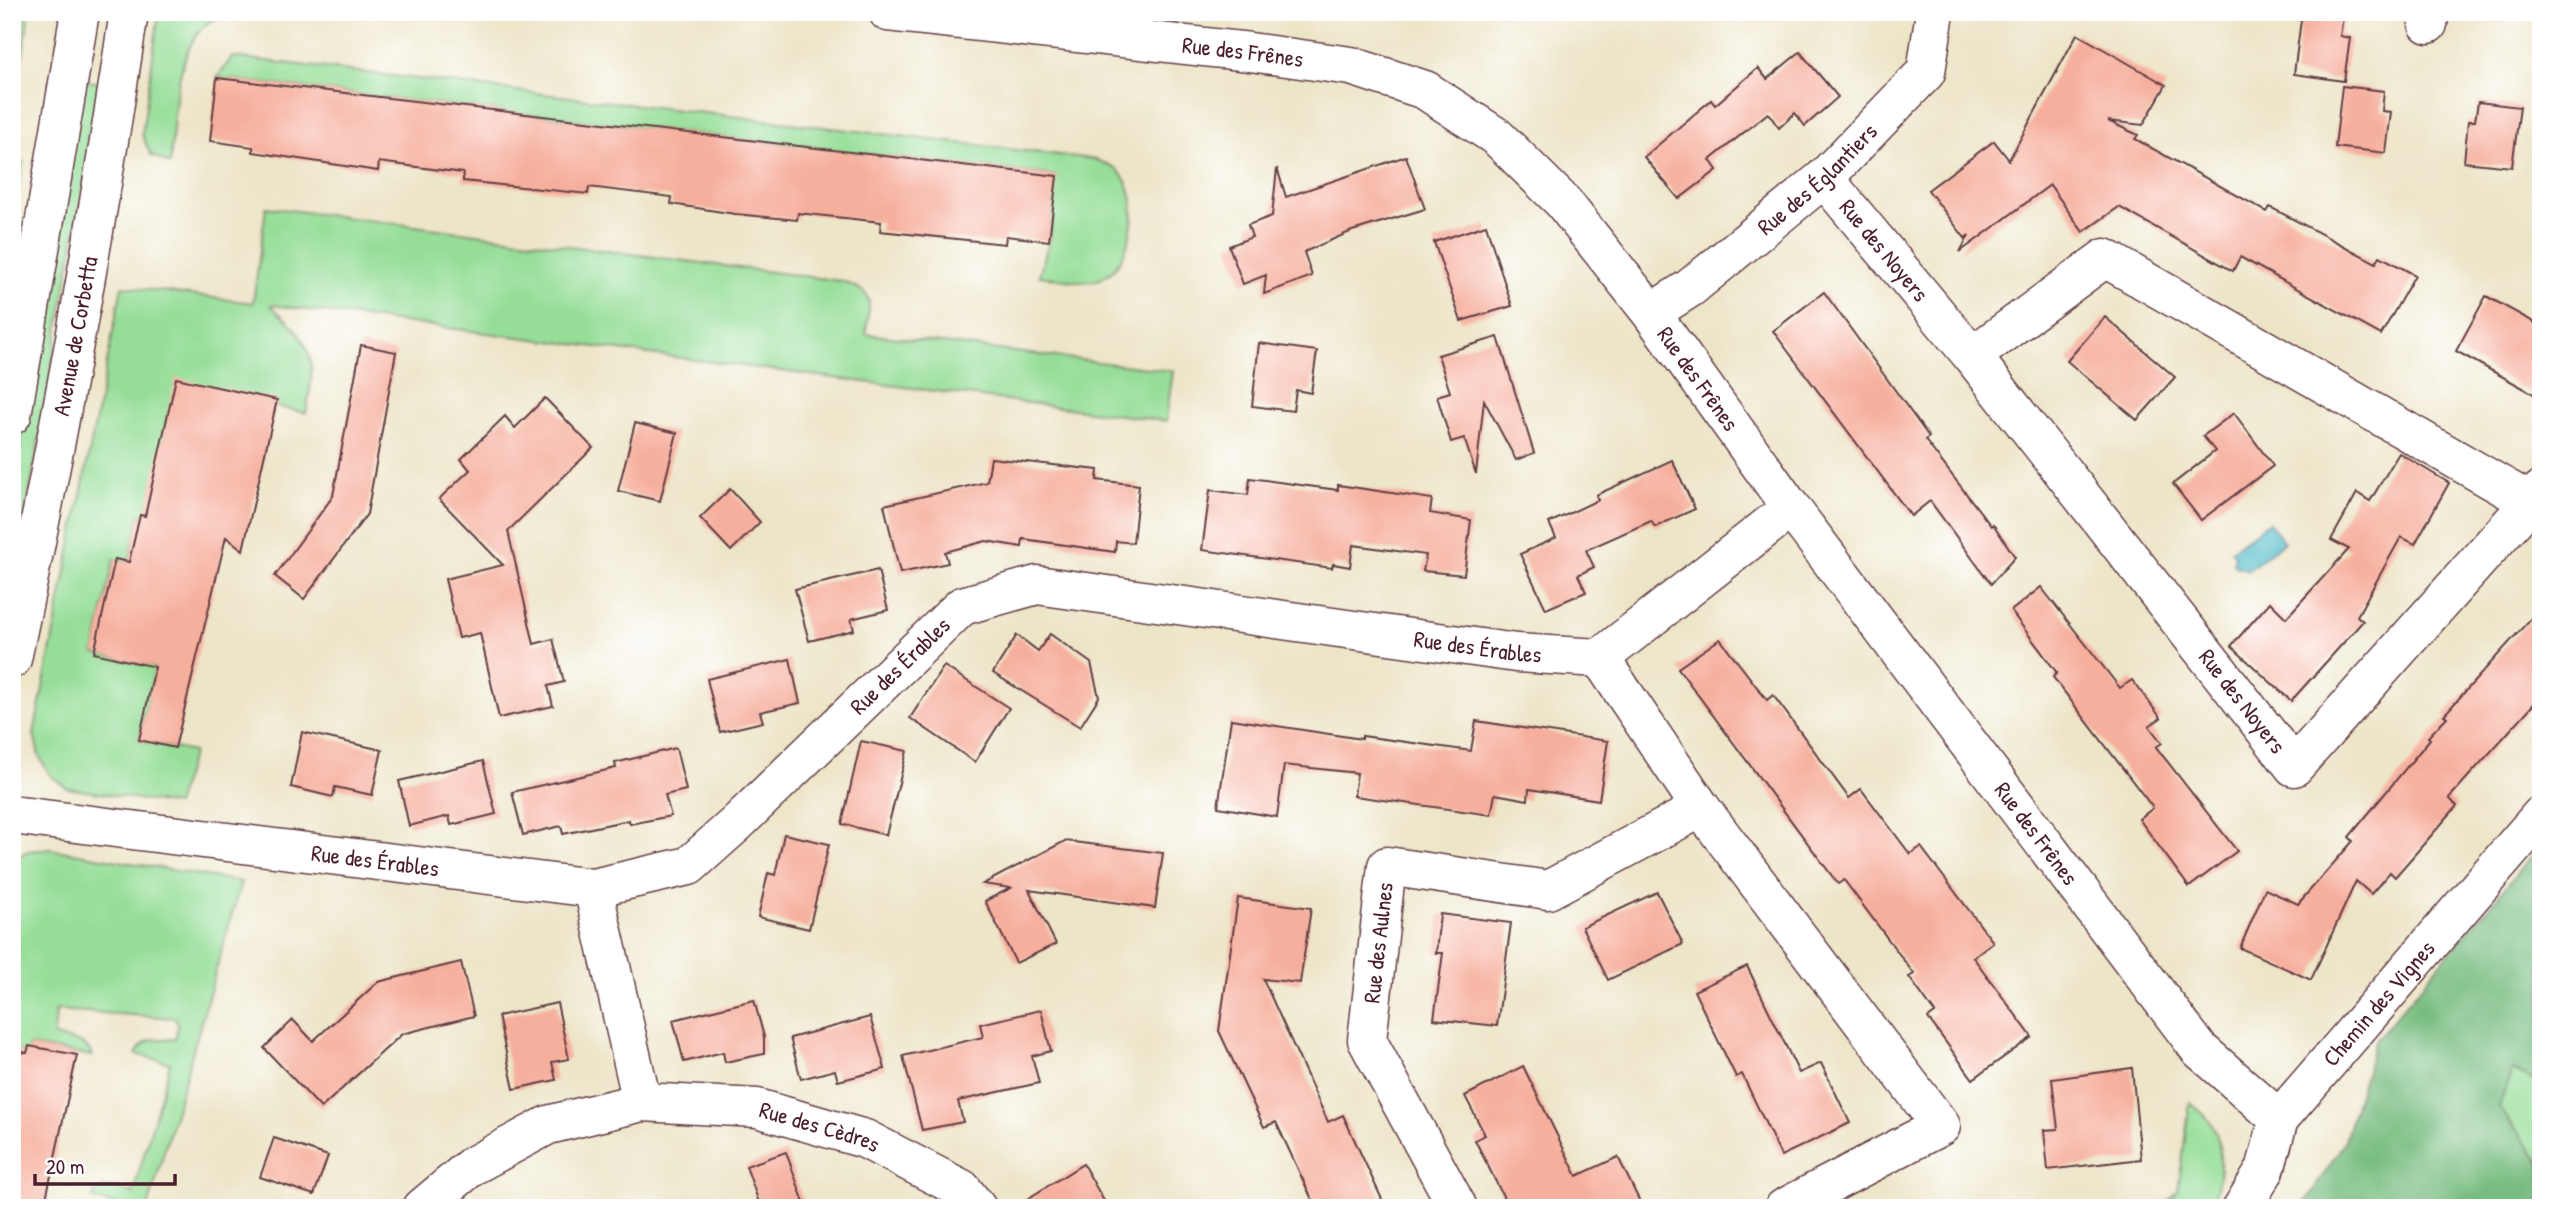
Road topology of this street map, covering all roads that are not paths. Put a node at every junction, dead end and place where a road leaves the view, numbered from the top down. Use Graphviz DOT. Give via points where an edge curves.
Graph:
graph roads {
  1 [pos="80,12"];
  2 [pos="129,12"];
  3 [pos="888,12"];
  4 [pos="1935,12"];
  5 [pos="1824,178"];
  6 [pos="1651,313"];
  7 [pos="1972,355"];
  8 [pos="12,415"];
  9 [pos="2535,496"];
  10 [pos="1791,508"];
  11 [pos="1600,658"];
  12 [pos="12,659"];
  13 [pos="1701,808"];
  14 [pos="12,815"];
  15 [pos="2541,815"];
  16 [pos="593,888"];
  17 [pos="642,1102"];
  18 [pos="2279,1119"];
  19 [pos="422,1208"];
  20 [pos="976,1208"];
  21 [pos="1458,1208"];
  22 [pos="1784,1208"];
  23 [pos="2242,1208"];
  1 -- 8 [label="street, Avenue de Corbetta"];
  2 -- 12 [label="street, Avenue de Corbetta" via="45,500"];
  3 -- 6 [label="street, Rue des Frênes" via="1250,52 1338,65 1424,90 1497,137 1544,183"];
  4 -- 5 [label="street, Rue des Églantiers" via="1926,72"];
  5 -- 6 [label="street, Rue des Églantiers" via="1690,288"];
  5 -- 7 [label="street, Rue des Noyers"];
  6 -- 10 [label="street, Rue des Frênes"];
  7 -- 9 [label="street, Rue des Noyers" via="2105,258"];
  7 -- 9 [label="street, Rue des Noyers" via="2294,767"];
  10 -- 11 [label="street"];
  10 -- 18 [label="street, Rue des Frênes" via="2199,1049"];
  11 -- 13 [label="street"];
  11 -- 16 [label="street, Rue des Érables" via="1516,653 1037,585 962,606 689,866"];
  13 -- 21 [label="street, Rue des Aulnes" via="1548,890 1387,866 1367,1040"];
  13 -- 22 [label="street" via="1941,1126"];
  14 -- 16 [label="street, Rue des Érables"];
  15 -- 18 [label="street, Chemin des Vignes"];
  16 -- 17 [label="street"];
  17 -- 19 [label="street, Rue des Cèdres" via="548,1125 472,1166"];
  17 -- 20 [label="street, Rue des Cèdres" via="757,1108 865,1139 962,1189"];
  18 -- 23 [label="street, Chemin des Vignes" via="2264,1170"];
}
